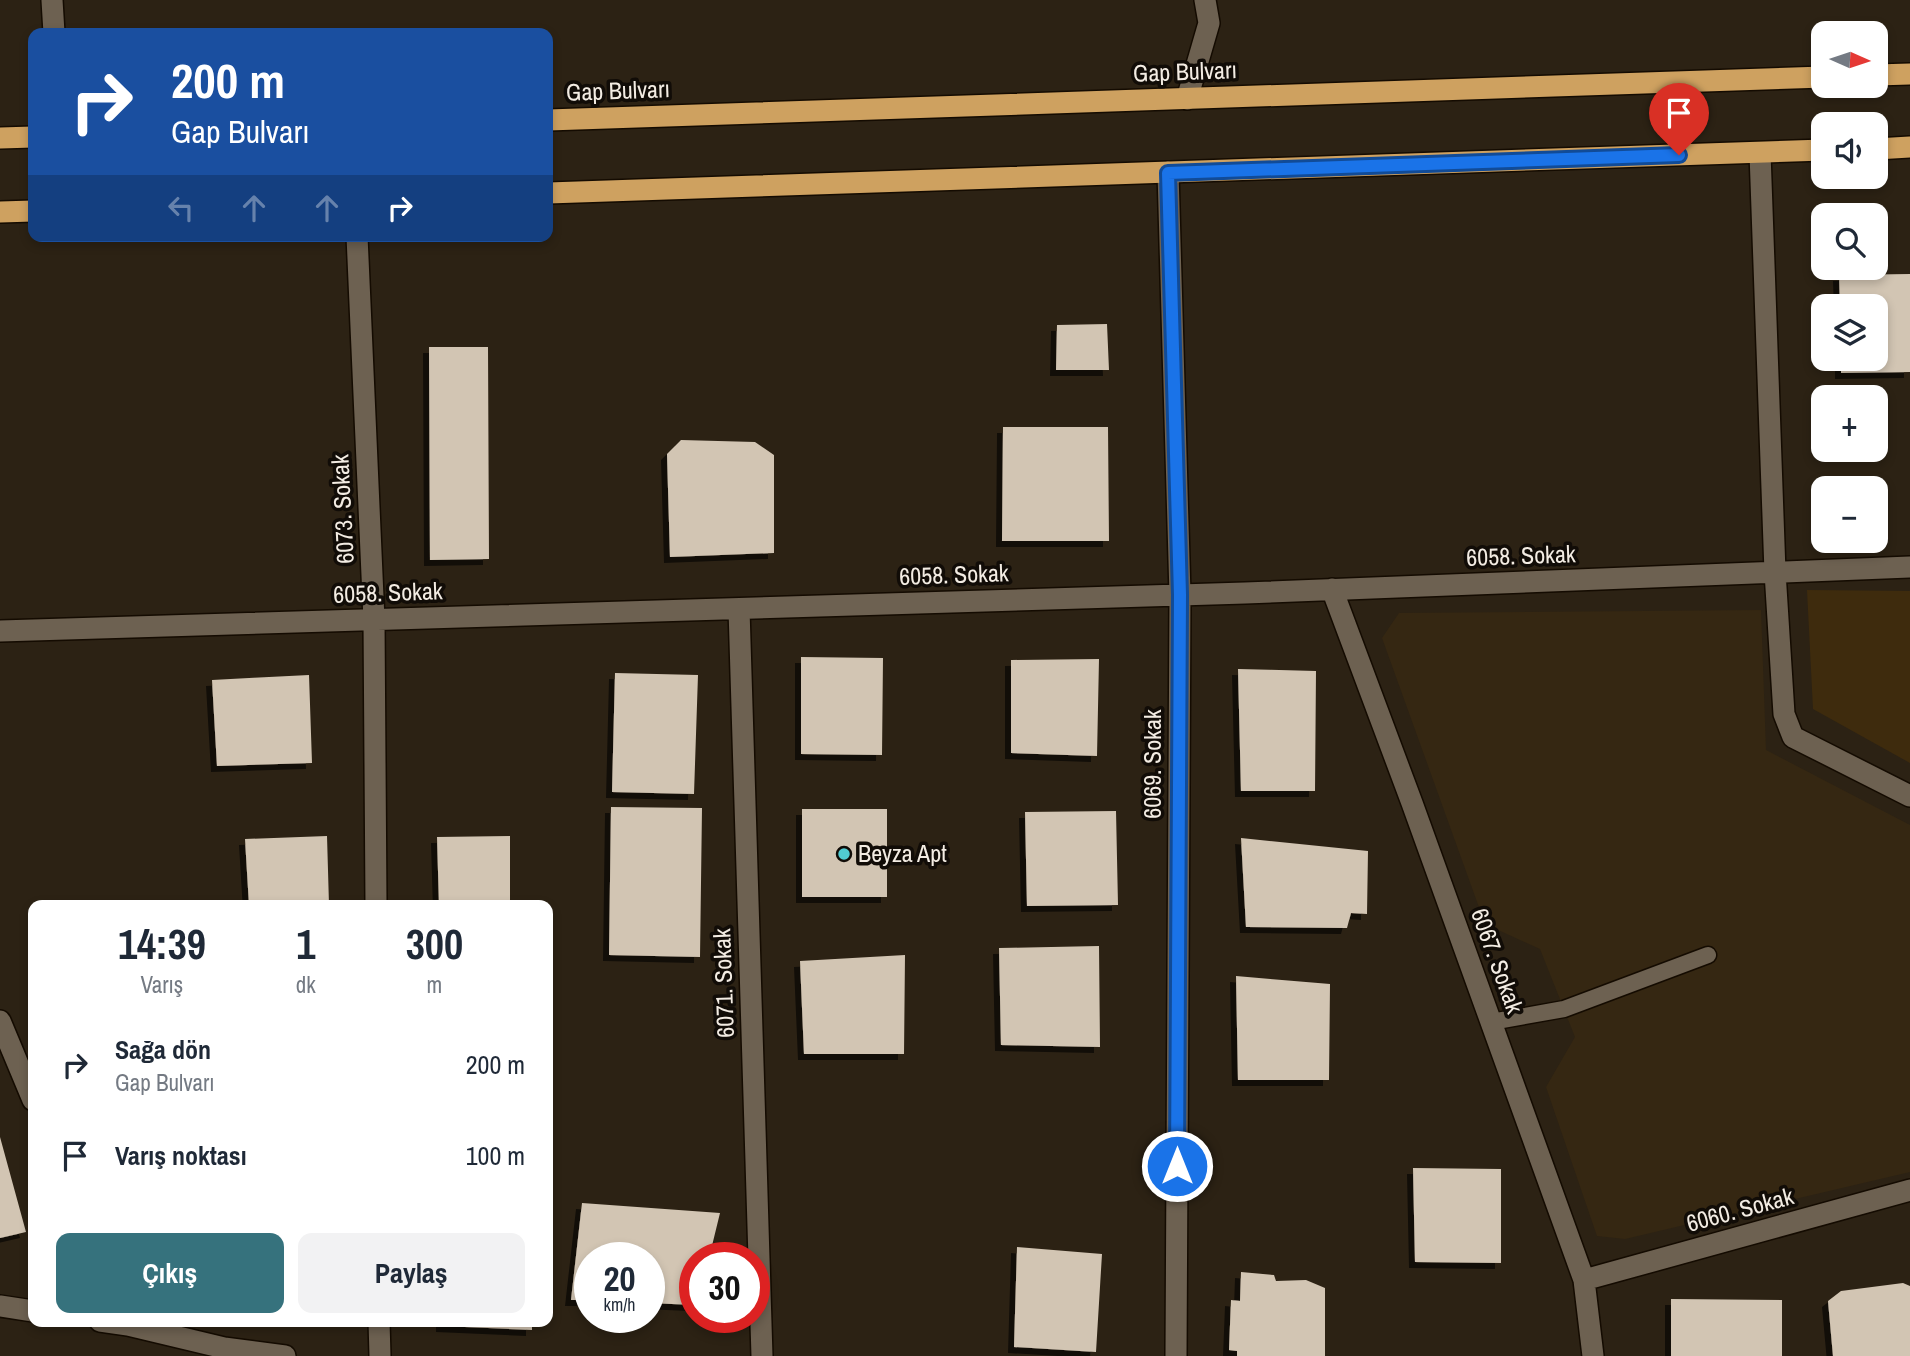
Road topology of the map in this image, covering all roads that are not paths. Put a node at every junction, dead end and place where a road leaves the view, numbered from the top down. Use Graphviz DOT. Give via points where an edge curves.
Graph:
graph roads {
  1 [pos="52,0"];
  2 [pos="1205,0"];
  3 [pos="54,28"];
  4 [pos="1910,74"];
  5 [pos="1888,75"];
  6 [pos="1811,77"];
  7 [pos="1187,99"];
  8 [pos="553,120"];
  9 [pos="28,137"];
  10 [pos="0,138"];
  11 [pos="1910,148"];
  12 [pos="1888,149"];
  13 [pos="1811,151"];
  14 [pos="1760,153"];
  15 [pos="1168,173"];
  16 [pos="553,193"];
  17 [pos="28,211"];
  18 [pos="0,212"];
  19 [pos="357,242"];
  20 [pos="1910,567"];
  21 [pos="1775,572"];
  22 [pos="1332,590"];
  23 [pos="1180,595"];
  24 [pos="739,608"];
  25 [pos="374,620"];
  26 [pos="0,631"];
  27 [pos="1910,796"];
  28 [pos="376,900"];
  29 [pos="1708,955"];
  30 [pos="0,1021"];
  31 [pos="1491,1022"];
  32 [pos="28,1088"];
  33 [pos="1910,1191"];
  34 [pos="1584,1280"];
  35 [pos="0,1306"];
  36 [pos="28,1310"];
  37 [pos="143,1327"];
  38 [pos="379,1327"];
  39 [pos="285,1356"];
  40 [pos="380,1356"];
  41 [pos="762,1356"];
  42 [pos="1176,1356"];
  43 [pos="1593,1356"];
  1 -- 3 [label="street"];
  2 -- 7 [label="street" via="1209,23"];
  4 -- 5 [label="highway"];
  6 -- 7 [label="highway, Gap Bulvarı"];
  7 -- 8 [label="highway, Gap Bulvarı"];
  9 -- 10 [label="highway"];
  11 -- 12 [label="highway"];
  13 -- 14 [label="highway"];
  14 -- 15 [label="highway"];
  14 -- 21 [label="street"];
  15 -- 16 [label="highway"];
  15 -- 23 [label="street, 6069. Sokak"];
  17 -- 18 [label="highway"];
  19 -- 25 [label="street, 6073. Sokak"];
  20 -- 21 [label="street, 6058. Sokak"];
  21 -- 22 [label="street, 6058. Sokak"];
  21 -- 27 [label="street" via="1784,714 1793,737"];
  22 -- 23 [label="street, 6058. Sokak"];
  22 -- 31 [label="street, 6067. Sokak"];
  23 -- 24 [label="street, 6058. Sokak"];
  23 -- 42 [label="street, 6069. Sokak"];
  24 -- 25 [label="street, 6058. Sokak"];
  24 -- 41 [label="street, 6071. Sokak"];
  25 -- 26 [label="street, 6058. Sokak"];
  25 -- 28 [label="street, 6073. Sokak"];
  29 -- 31 [label="lane" via="1564,1009"];
  30 -- 32 [label="street"];
  31 -- 34 [label="street, 6067. Sokak"];
  33 -- 34 [label="street, 6060. Sokak"];
  34 -- 43 [label="street, 6067. Sokak"];
  35 -- 36 [label="street"];
  37 -- 39 [label="street" via="224,1348"];
  38 -- 40 [label="street"];
}
